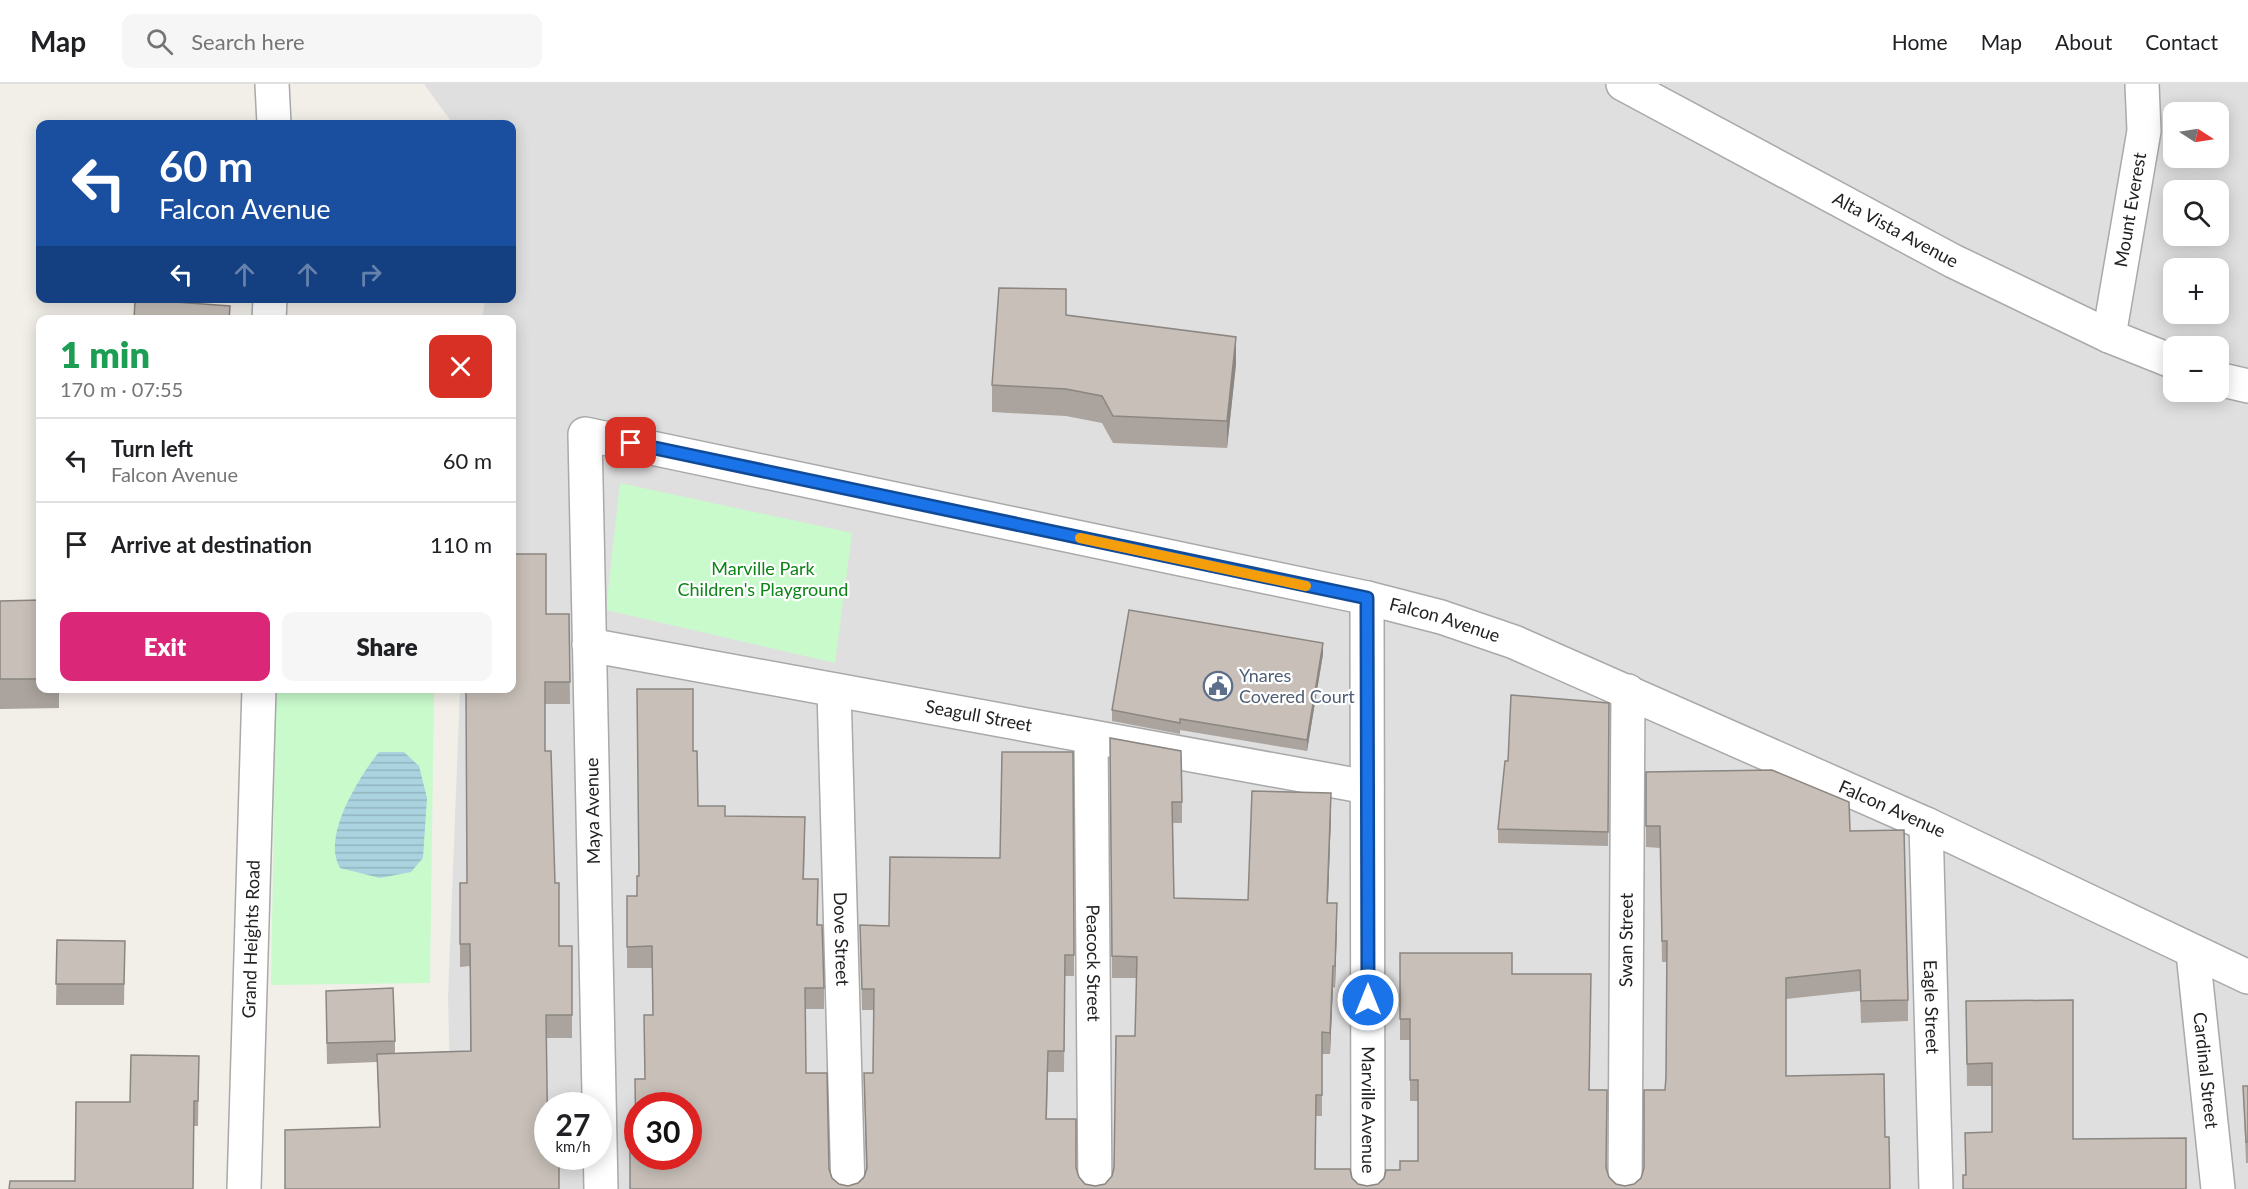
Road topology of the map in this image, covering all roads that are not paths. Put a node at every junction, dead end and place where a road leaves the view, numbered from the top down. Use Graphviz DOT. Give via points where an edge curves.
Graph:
graph roads {
  1 [pos="272,84"];
  2 [pos="1623,84"];
  3 [pos="2142,84"];
  4 [pos="274,120"];
  5 [pos="2109,336"];
  6 [pos="2163,358"];
  7 [pos="2229,382"];
  8 [pos="2248,386"];
  9 [pos="585,434"];
  10 [pos="1367,598"];
  11 [pos="590,645"];
  12 [pos="834,690"];
  13 [pos="1628,691"];
  14 [pos="259,693"];
  15 [pos="1091,737"];
  16 [pos="1367,787"];
  17 [pos="1926,824"];
  18 [pos="2193,953"];
  19 [pos="2248,977"];
  20 [pos="244,1189"];
  21 [pos="602,1189"];
  22 [pos="848,1189"];
  23 [pos="1095,1189"];
  24 [pos="1368,1189"];
  25 [pos="1625,1189"];
  26 [pos="1935,1189"];
  27 [pos="2218,1189"];
  1 -- 4 [label="street"];
  2 -- 5 [label="street, Alta Vista Avenue" via="1953,261"];
  3 -- 5 [label="street, Mount Everest" via="2144,131"];
  5 -- 6 [label="street, Alta Vista Avenue"];
  7 -- 8 [label="street"];
  9 -- 10 [label="street, Falcon Avenue"];
  9 -- 11 [label="street, Maya Avenue"];
  10 -- 13 [label="street, Falcon Avenue" via="1441,617 1514,642"];
  10 -- 16 [label="street, Marville Avenue"];
  11 -- 12 [label="street, Seagull Street"];
  11 -- 21 [label="street, Maya Avenue"];
  12 -- 15 [label="street, Seagull Street"];
  12 -- 22 [label="street, Dove Street"];
  13 -- 17 [label="street, Falcon Avenue"];
  13 -- 25 [label="street, Swan Street"];
  14 -- 20 [label="street, Grand Heights Road"];
  15 -- 16 [label="street, Seagull Street"];
  15 -- 23 [label="street, Peacock Street"];
  16 -- 24 [label="street, Marville Avenue"];
  17 -- 18 [label="street, Falcon Avenue"];
  17 -- 26 [label="street, Eagle Street"];
  18 -- 19 [label="street, Falcon Avenue"];
  18 -- 27 [label="street, Cardinal Street"];
}
